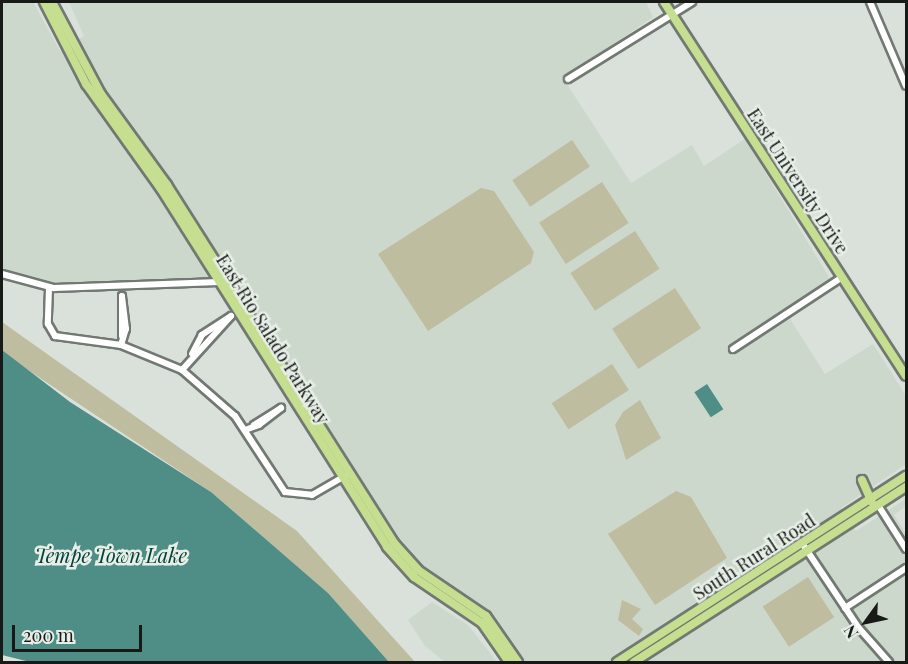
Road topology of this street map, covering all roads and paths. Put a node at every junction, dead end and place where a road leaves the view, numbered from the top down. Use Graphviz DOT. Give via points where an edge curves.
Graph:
graph roads {
  1 [pos="44,2"];
  2 [pos="52,2"];
  3 [pos="664,2"];
  4 [pos="692,2"];
  5 [pos="870,2"];
  6 [pos="672,14"];
  7 [pos="568,79"];
  8 [pos="906,86"];
  9 [pos="2,274"];
  10 [pos="843,277"];
  11 [pos="219,282"];
  12 [pos="122,287"];
  13 [pos="49,288"];
  14 [pos="238,312"];
  15 [pos="121,345"];
  16 [pos="733,349"];
  17 [pos="182,370"];
  18 [pos="906,376"];
  19 [pos="294,400"];
  20 [pos="245,430"];
  21 [pos="346,475"];
  22 [pos="905,477"];
  23 [pos="862,480"];
  24 [pos="906,488"];
  25 [pos="873,498"];
  26 [pos="878,505"];
  27 [pos="847,514"];
  28 [pos="845,527"];
  29 [pos="802,543"];
  30 [pos="906,549"];
  31 [pos="807,551"];
  32 [pos="906,568"];
  33 [pos="845,608"];
  34 [pos="509,663"];
  35 [pos="518,663"];
  36 [pos="617,663"];
  37 [pos="634,663"];
  38 [pos="889,663"];
  1 -- 11 [label="main road, East Rio Salado Parkway" via="86,84"];
  2 -- 14 [label="main road, East Rio Salado Parkway" via="96,87"];
  3 -- 6 [label="main road, East University Drive"];
  4 -- 6 [label="street"];
  5 -- 8 [label="street"];
  6 -- 7 [label="street"];
  6 -- 10 [label="main road, East University Drive"];
  9 -- 13 [label="street"];
  10 -- 16 [label="street"];
  10 -- 18 [label="main road, East University Drive"];
  11 -- 12 [label="street"];
  11 -- 14 [label="main road, East Rio Salado Parkway"];
  12 -- 13 [label="street"];
  12 -- 15 [label="street"];
  13 -- 15 [label="street" via="48,324 53,334"];
  14 -- 17 [label="street" via="192,354"];
  14 -- 19 [label="main road, East Rio Salado Parkway"];
  14 -- 21 [label="main road, East Rio Salado Parkway"];
  15 -- 17 [label="street"];
  17 -- 20 [label="street"];
  19 -- 20 [label="street"];
  19 -- 21 [label="main road, East Rio Salado Parkway"];
  20 -- 21 [label="street" via="273,481 287,493 312,495"];
  21 -- 34 [label="main road, East Rio Salado Parkway" via="401,565 483,623"];
  21 -- 35 [label="main road, East Rio Salado Parkway" via="403,556 486,615"];
  22 -- 23 [label="main road" via="875,488"];
  22 -- 25 [label="main road, South Rural Road"];
  23 -- 25 [label="main road"];
  23 -- 27 [label="main road" via="863,496"];
  24 -- 26 [label="main road, South Rural Road"];
  25 -- 27 [label="main road, South Rural Road"];
  25 -- 28 [label="main road"];
  26 -- 28 [label="main road, South Rural Road"];
  26 -- 30 [label="street"];
  27 -- 29 [label="main road, South Rural Road"];
  28 -- 31 [label="main road, South Rural Road"];
  29 -- 31 [label="street"];
  29 -- 36 [label="main road, South Rural Road"];
  31 -- 33 [label="street"];
  31 -- 37 [label="main road, South Rural Road"];
  32 -- 33 [label="street"];
  33 -- 38 [label="street"];
}
